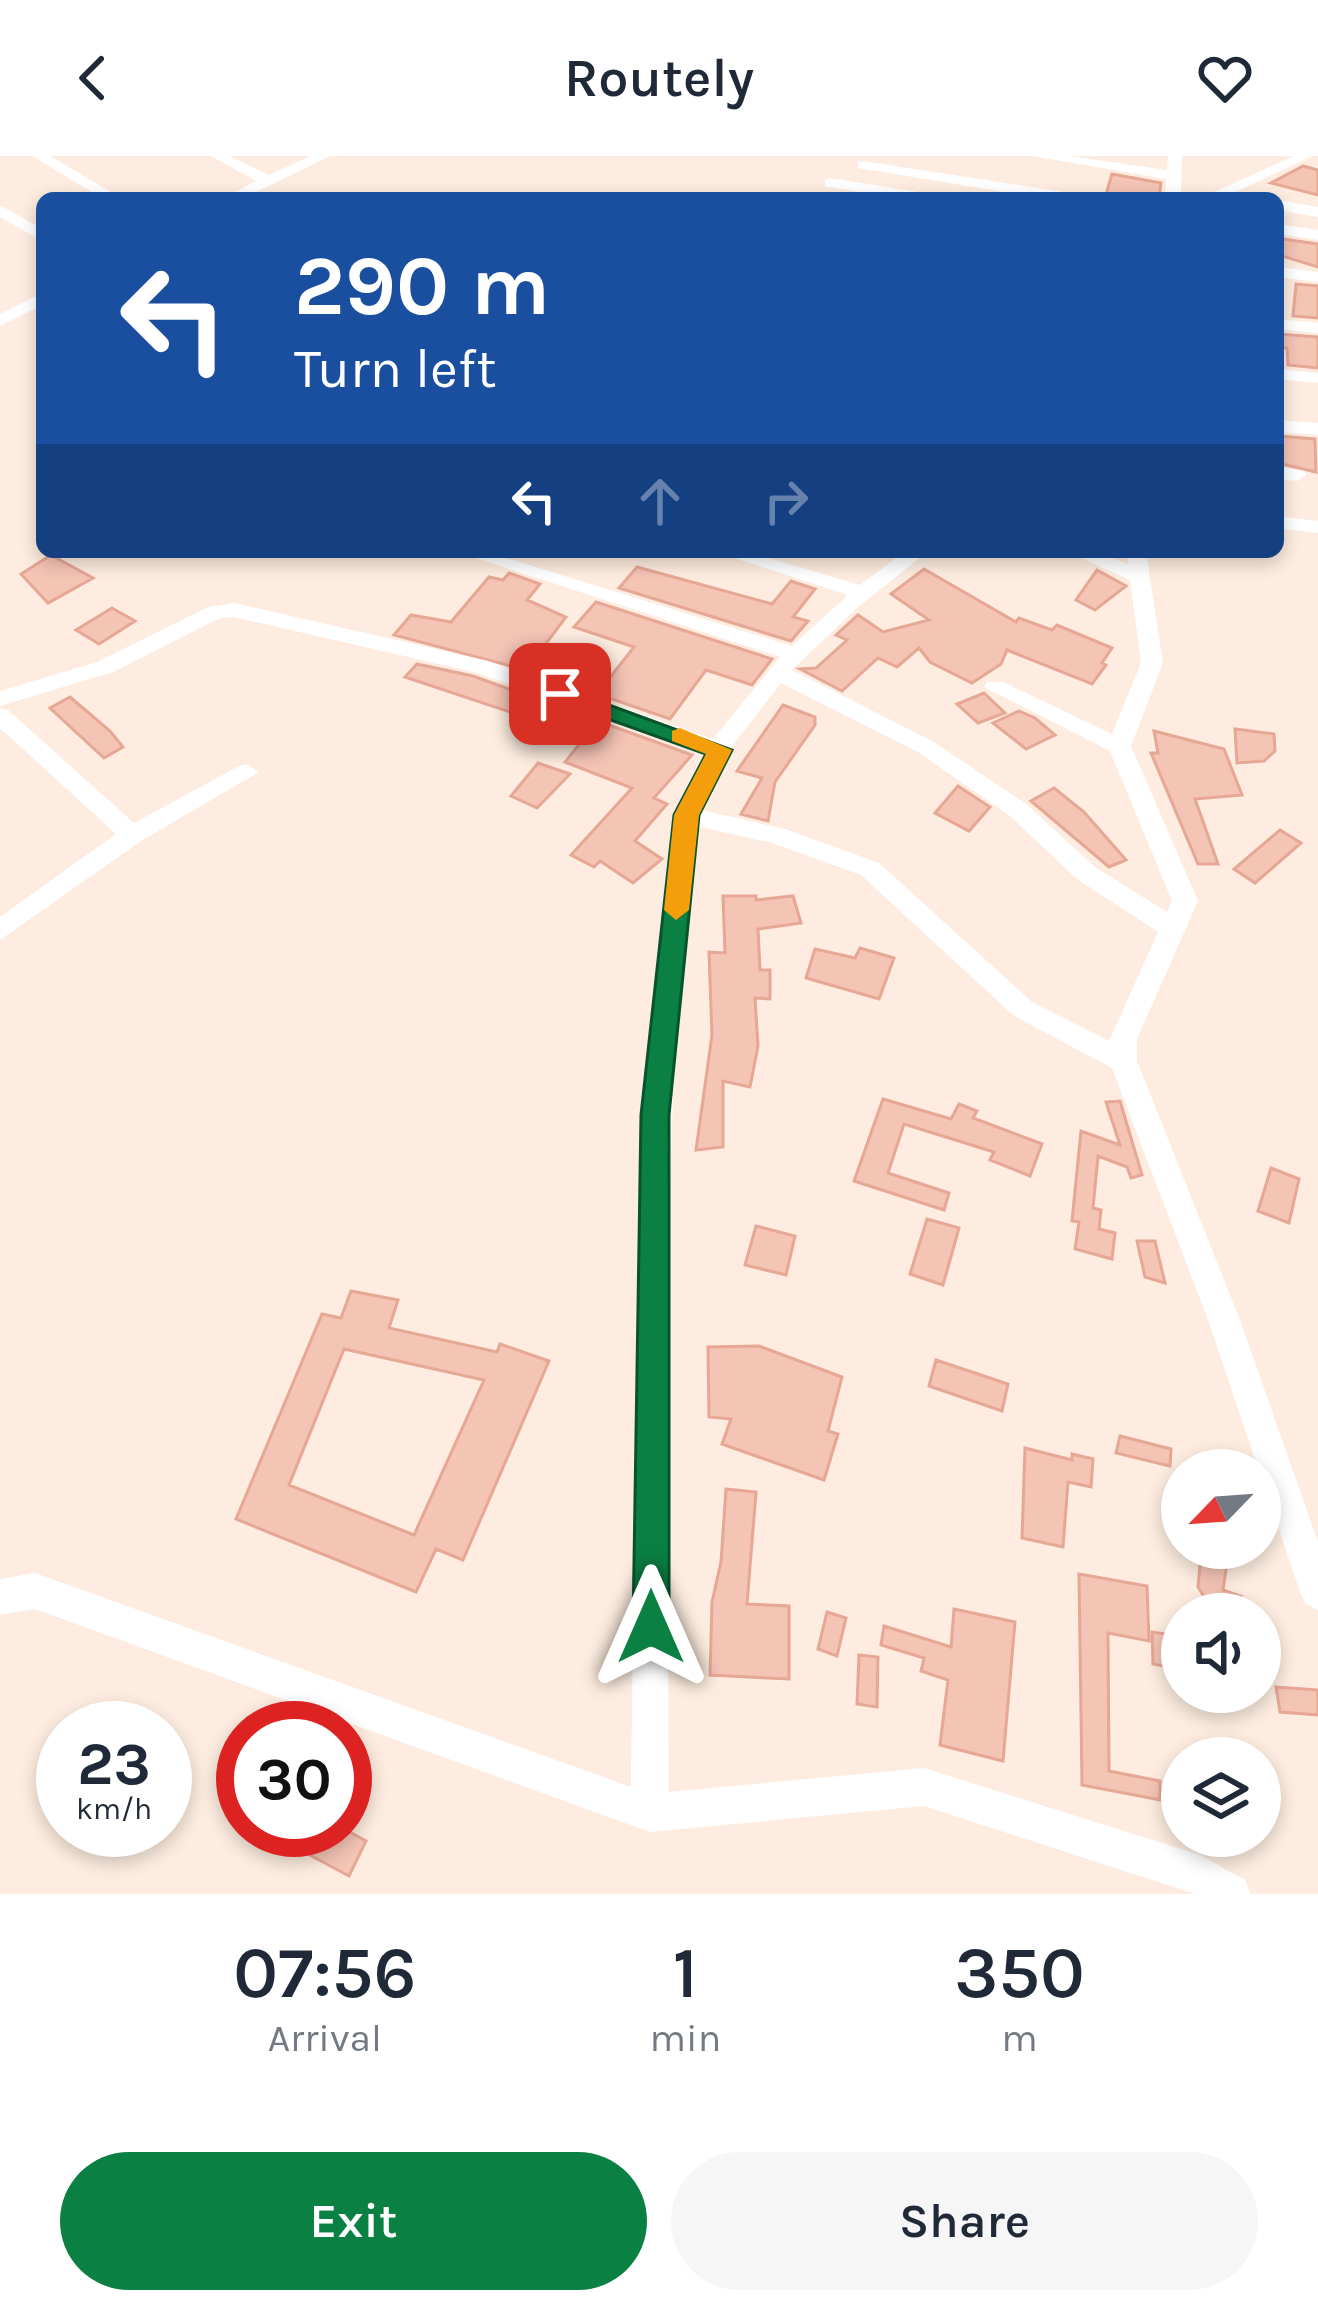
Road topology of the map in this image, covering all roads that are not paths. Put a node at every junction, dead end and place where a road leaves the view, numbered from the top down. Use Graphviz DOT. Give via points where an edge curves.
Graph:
graph roads {
  1 [pos="39,156"];
  2 [pos="218,156"];
  3 [pos="323,156"];
  4 [pos="1039,156"];
  5 [pos="1175,156"];
  6 [pos="1306,156"];
  7 [pos="1318,159"];
  8 [pos="863,165"];
  9 [pos="1174,176"];
  10 [pos="266,180"];
  11 [pos="830,182"];
  12 [pos="102,192"];
  13 [pos="243,192"];
  14 [pos="889,192"];
  15 [pos="1032,192"];
  16 [pos="1173,192"];
  17 [pos="1229,192"];
  18 [pos="1284,207"];
  19 [pos="0,210"];
  20 [pos="1318,212"];
  21 [pos="1284,231"];
  22 [pos="36,232"];
  23 [pos="1318,235"];
  24 [pos="1284,273"];
  25 [pos="1318,277"];
  26 [pos="0,292"];
  27 [pos="36,301"];
  28 [pos="21,307"];
  29 [pos="0,321"];
  30 [pos="1284,325"];
  31 [pos="1318,328"];
  32 [pos="1284,375"];
  33 [pos="1318,378"];
  34 [pos="1284,426"];
  35 [pos="1318,429"];
  36 [pos="1284,523"];
  37 [pos="1318,527"];
  38 [pos="486,558"];
  39 [pos="746,558"];
  40 [pos="908,558"];
  41 [pos="1093,558"];
  42 [pos="1137,558"];
  43 [pos="1141,577"];
  44 [pos="858,591"];
  45 [pos="787,663"];
  46 [pos="995,687"];
  47 [pos="0,699"];
  48 [pos="0,715"];
  49 [pos="1119,746"];
  50 [pos="720,750"];
  51 [pos="248,772"];
  52 [pos="686,815"];
  53 [pos="133,835"];
  54 [pos="0,896"];
  55 [pos="10,922"];
  56 [pos="1171,927"];
  57 [pos="1123,1061"];
  58 [pos="1318,1592"];
  59 [pos="0,1598"];
  60 [pos="650,1813"];
  61 [pos="1231,1894"];
  1 -- 12 [label="street"];
  2 -- 10 [label="street"];
  3 -- 10 [label="street"];
  4 -- 9 [label="street"];
  5 -- 9 [label="street"];
  6 -- 7 [label="street"];
  6 -- 17 [label="street"];
  8 -- 15 [label="street"];
  9 -- 16 [label="street"];
  10 -- 13 [label="street"];
  11 -- 14 [label="street"];
  18 -- 20 [label="street"];
  19 -- 22 [label="street"];
  21 -- 23 [label="street"];
  24 -- 25 [label="street"];
  26 -- 28 [label="street"];
  27 -- 28 [label="street"];
  28 -- 29 [label="street"];
  30 -- 31 [label="street"];
  32 -- 33 [label="street"];
  34 -- 35 [label="street"];
  36 -- 37 [label="street"];
  38 -- 45 [label="street"];
  39 -- 44 [label="street"];
  40 -- 44 [label="street"];
  41 -- 43 [label="street"];
  42 -- 43 [label="street"];
  43 -- 49 [label="street" via="1152,663"];
  44 -- 45 [label="street"];
  45 -- 50 [label="street"];
  45 -- 56 [label="street" via="1018,810 1086,873"];
  46 -- 49 [label="street"];
  47 -- 50 [label="street" via="105,667 234,610 480,666"];
  48 -- 53 [label="street"];
  49 -- 56 [label="street" via="1185,901"];
  50 -- 52 [label="street"];
  51 -- 53 [label="street"];
  52 -- 57 [label="street" via="776,835 869,869 1023,1009"];
  52 -- 60 [label="street" via="655,1115"];
  53 -- 55 [label="street"];
  54 -- 55 [label="street"];
  56 -- 57 [label="street" via="1123,1039"];
  57 -- 58 [label="street"];
  59 -- 60 [label="street" via="34,1591"];
  60 -- 61 [label="street" via="924,1787 1200,1874"];
}
